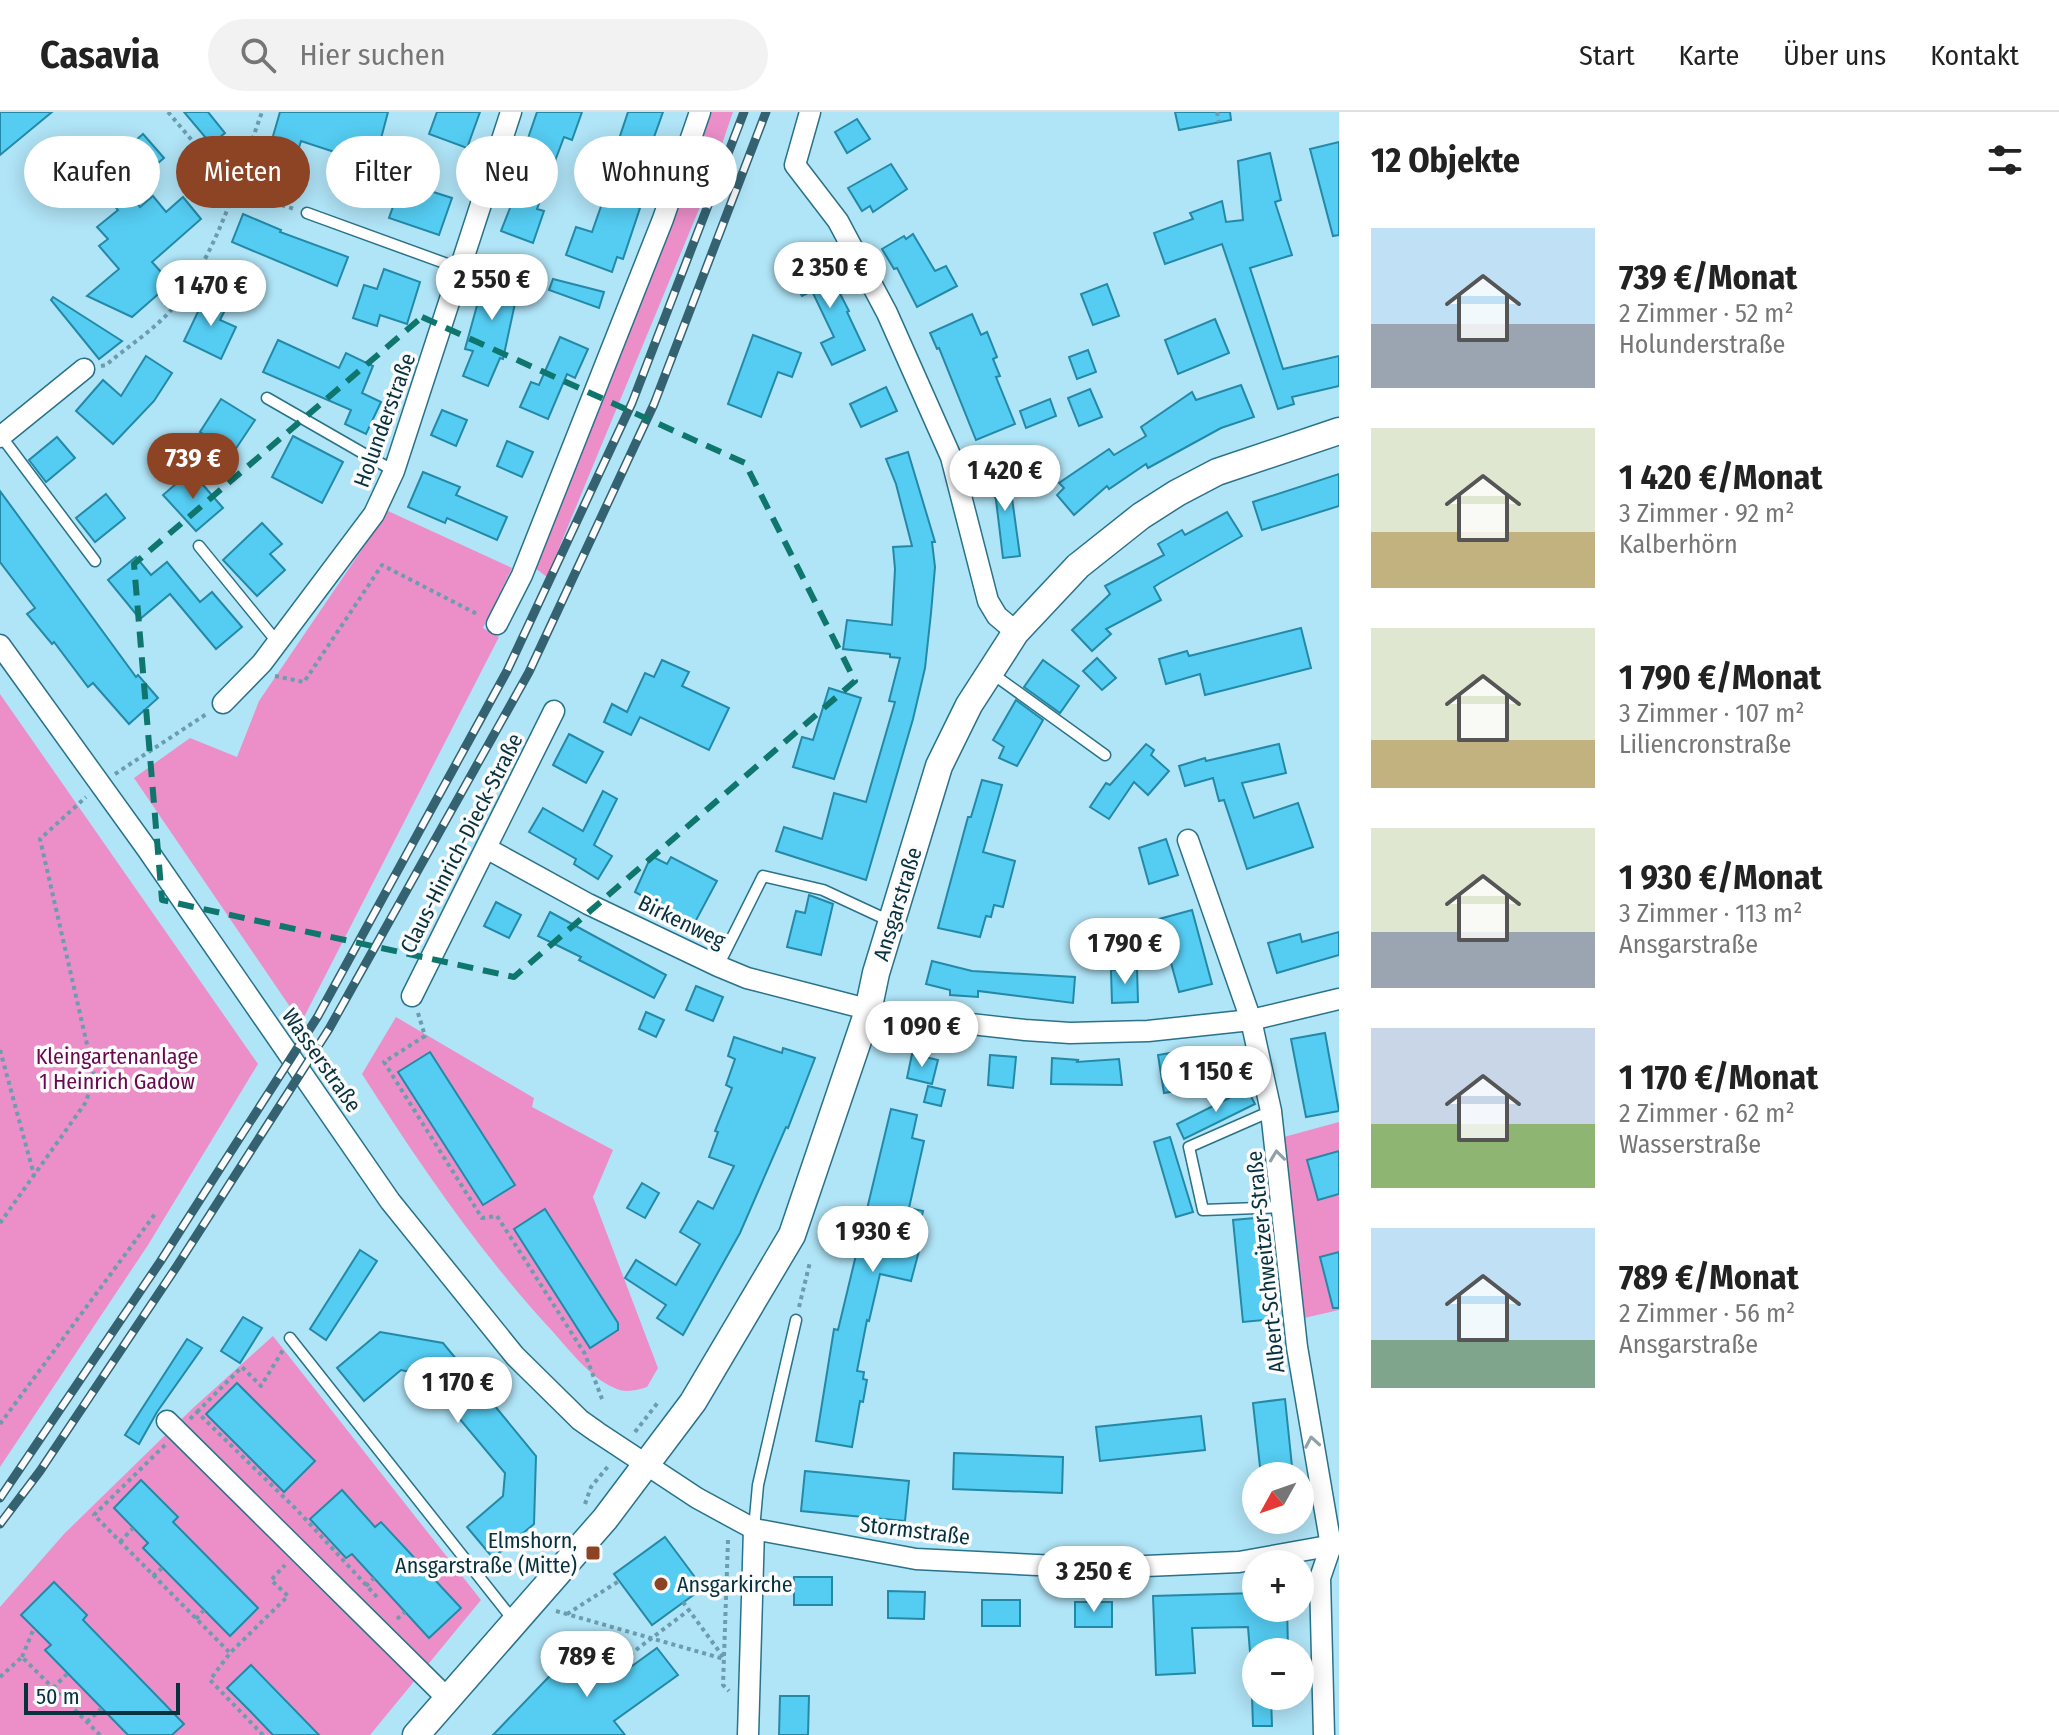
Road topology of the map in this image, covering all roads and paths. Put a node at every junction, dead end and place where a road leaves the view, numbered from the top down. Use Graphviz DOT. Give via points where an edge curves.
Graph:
graph roads {
  1 [pos="168,112"];
  2 [pos="262,112"];
  3 [pos="511,112"];
  4 [pos="700,112"];
  5 [pos="810,112"];
  6 [pos="1217,112"];
  7 [pos="1219,122"];
  8 [pos="188,136"];
  9 [pos="253,136"];
  10 [pos="226,208"];
  11 [pos="291,208"];
  12 [pos="307,213"];
  13 [pos="461,269"];
  14 [pos="84,369"];
  15 [pos="267,398"];
  16 [pos="1339,431"];
  17 [pos="1,436"];
  18 [pos="394,471"];
  19 [pos="199,546"];
  20 [pos="95,561"];
  21 [pos="497,624"];
  22 [pos="1016,632"];
  23 [pos="278,643"];
  24 [pos="0,645"];
  25 [pos="990,672"];
  26 [pos="276,676"];
  27 [pos="223,703"];
  28 [pos="554,711"];
  29 [pos="1105,755"];
  30 [pos="101,785"];
  31 [pos="1188,840"];
  32 [pos="486,848"];
  33 [pos="892,922"];
  34 [pos="718,966"];
  35 [pos="412,996"];
  36 [pos="1339,999"];
  37 [pos="868,1011"];
  38 [pos="1251,1020"];
  39 [pos="0,1050"];
  40 [pos="411,1092"];
  41 [pos="405,1096"];
  42 [pos="1271,1111"];
  43 [pos="440,1138"];
  44 [pos="434,1142"];
  45 [pos="34,1175"];
  46 [pos="468,1182"];
  47 [pos="462,1186"];
  48 [pos="1283,1207"];
  49 [pos="155,1214"];
  50 [pos="0,1223"];
  51 [pos="526,1247"];
  52 [pos="519,1251"];
  53 [pos="810,1262"];
  54 [pos="552,1287"];
  55 [pos="545,1292"];
  56 [pos="796,1320"];
  57 [pos="577,1327"];
  58 [pos="571,1331"];
  59 [pos="290,1338"];
  60 [pos="602,1399"];
  61 [pos="197,1412"];
  62 [pos="0,1424"];
  63 [pos="172,1426"];
  64 [pos="646,1465"];
  65 [pos="133,1528"];
  66 [pos="754,1529"];
  67 [pos="316,1532"];
  68 [pos="728,1540"];
  69 [pos="120,1542"];
  70 [pos="1335,1545"];
  71 [pos="298,1551"];
  72 [pos="162,1568"];
  73 [pos="153,1576"];
  74 [pos="374,1578"];
  75 [pos="619,1581"];
  76 [pos="366,1586"];
  77 [pos="683,1602"];
  78 [pos="387,1608"];
  79 [pos="204,1610"];
  80 [pos="554,1610"];
  81 [pos="689,1610"];
  82 [pos="405,1612"];
  83 [pos="567,1614"];
  84 [pos="196,1619"];
  85 [pos="515,1623"];
  86 [pos="34,1628"];
  87 [pos="407,1629"];
  88 [pos="651,1638"];
  89 [pos="230,1653"];
  90 [pos="22,1657"];
  91 [pos="725,1660"];
  92 [pos="68,1673"];
  93 [pos="604,1674"];
  94 [pos="0,1677"];
  95 [pos="53,1688"];
  96 [pos="448,1699"];
  97 [pos="102,1708"];
  98 [pos="249,1710"];
  99 [pos="748,1710"];
  100 [pos="243,1715"];
  101 [pos="87,1722"];
  102 [pos="100,1735"];
  103 [pos="263,1735"];
  104 [pos="416,1735"];
  105 [pos="748,1735"];
  106 [pos="1324,1735"];
  1 -- 8 [label="path"];
  2 -- 9 [label="path"];
  3 -- 13 [label="street, Holunderstraße"];
  4 -- 21 [label="street" via="552,501"];
  5 -- 22 [label="street" via="795,165 838,221 887,313 951,457 988,601"];
  6 -- 7 [label="path"];
  10 -- 14 [label="path" via="206,256 171,310 106,365"];
  11 -- 12 [label="path"];
  12 -- 13 [label="lane"];
  13 -- 18 [label="street, Holunderstraße"];
  14 -- 17 [label="street"];
  15 -- 18 [label="lane"];
  16 -- 22 [label="street, Ansgarstraße" via="1217,472 1177,493 1078,566"];
  17 -- 20 [label="lane"];
  18 -- 23 [label="street, Holunderstraße" via="374,514"];
  19 -- 23 [label="lane"];
  21 -- 26 [label="path" via="382,565 304,682"];
  22 -- 25 [label="street, Ansgarstraße"];
  23 -- 27 [label="street, Holunderstraße"];
  24 -- 30 [label="street, Wasserstraße"];
  25 -- 29 [label="lane"];
  25 -- 33 [label="street, Ansgarstraße" via="939,766"];
  27 -- 30 [label="path"];
  28 -- 32 [label="street, Claus-Hinrich-Dieck-Straße"];
  30 -- 45 [label="path" via="40,839 94,1075 86,1102"];
  30 -- 64 [label="street, Wasserstraße" via="390,1201 447,1273 515,1356 580,1420"];
  31 -- 38 [label="street, Albert-Schweitzer-Straße"];
  32 -- 34 [label="street, Birkenweg"];
  32 -- 35 [label="street, Claus-Hinrich-Dieck-Straße"];
  33 -- 34 [label="lane" via="823,890 763,876"];
  33 -- 37 [label="street, Ansgarstraße"];
  34 -- 37 [label="street, Birkenweg"];
  35 -- 41 [label="path" via="425,1036 384,1062"];
  36 -- 38 [label="street, Birkenweg"];
  37 -- 38 [label="street, Birkenweg" via="1070,1033"];
  37 -- 64 [label="street, Ansgarstraße" via="792,1235 693,1402"];
  38 -- 42 [label="street, Albert-Schweitzer-Straße"];
  39 -- 45 [label="path"];
  40 -- 41 [label="path"];
  41 -- 44 [label="path"];
  48 -- 42 [label="street, Albert-Schweitzer-Straße, one-way"];
  42 -- 48 [label="lane" via="1189,1147 1203,1210"];
  43 -- 44 [label="path"];
  44 -- 47 [label="path"];
  45 -- 50 [label="path"];
  46 -- 47 [label="path"];
  47 -- 52 [label="path" via="482,1218 497,1216"];
  70 -- 48 [label="street, Albert-Schweitzer-Straße, one-way" via="1297,1347"];
  49 -- 62 [label="path"];
  51 -- 52 [label="path"];
  52 -- 55 [label="path"];
  53 -- 56 [label="path"];
  54 -- 55 [label="path"];
  55 -- 58 [label="path"];
  56 -- 66 [label="lane" via="758,1485"];
  57 -- 58 [label="path"];
  58 -- 60 [label="path"];
  59 -- 61 [label="path" via="261,1386 242,1367"];
  59 -- 85 [label="lane"];
  61 -- 63 [label="path"];
  61 -- 67 [label="path"];
  63 -- 69 [label="path" via="94,1515"];
  63 -- 71 [label="street"];
  64 -- 66 [label="street, Stormstraße"];
  64 -- 85 [label="street, Ansgarstraße"];
  65 -- 69 [label="path"];
  66 -- 70 [label="street, Stormstraße" via="916,1559 1099,1568 1239,1562"];
  66 -- 99 [label="street"];
  67 -- 71 [label="path"];
  67 -- 76 [label="path"];
  68 -- 91 [label="path"];
  69 -- 73 [label="path"];
  70 -- 106 [label="street" via="1320,1578"];
  71 -- 89 [label="path" via="271,1580 288,1596"];
  71 -- 96 [label="street"];
  72 -- 73 [label="path"];
  73 -- 84 [label="path"];
  74 -- 76 [label="path"];
  75 -- 83 [label="path"];
  76 -- 78 [label="path"];
  77 -- 81 [label="path"];
  79 -- 84 [label="path"];
  80 -- 83 [label="path"];
  81 -- 88 [label="path"];
  81 -- 91 [label="path"];
  82 -- 87 [label="path" via="397,1619"];
  83 -- 88 [label="path"];
  84 -- 89 [label="path"];
  85 -- 96 [label="street, Ansgarstraße"];
  86 -- 90 [label="path"];
  88 -- 91 [label="path"];
  88 -- 93 [label="path"];
  89 -- 100 [label="path" via="210,1680"];
  90 -- 94 [label="path"];
  90 -- 95 [label="path"];
  91 -- 99 [label="path" via="723,1685"];
  92 -- 95 [label="path"];
  95 -- 101 [label="path"];
  96 -- 104 [label="street, Ansgarstraße"];
  97 -- 101 [label="path"];
  98 -- 100 [label="path"];
  99 -- 105 [label="street"];
  100 -- 103 [label="path"];
  101 -- 102 [label="path"];
}
